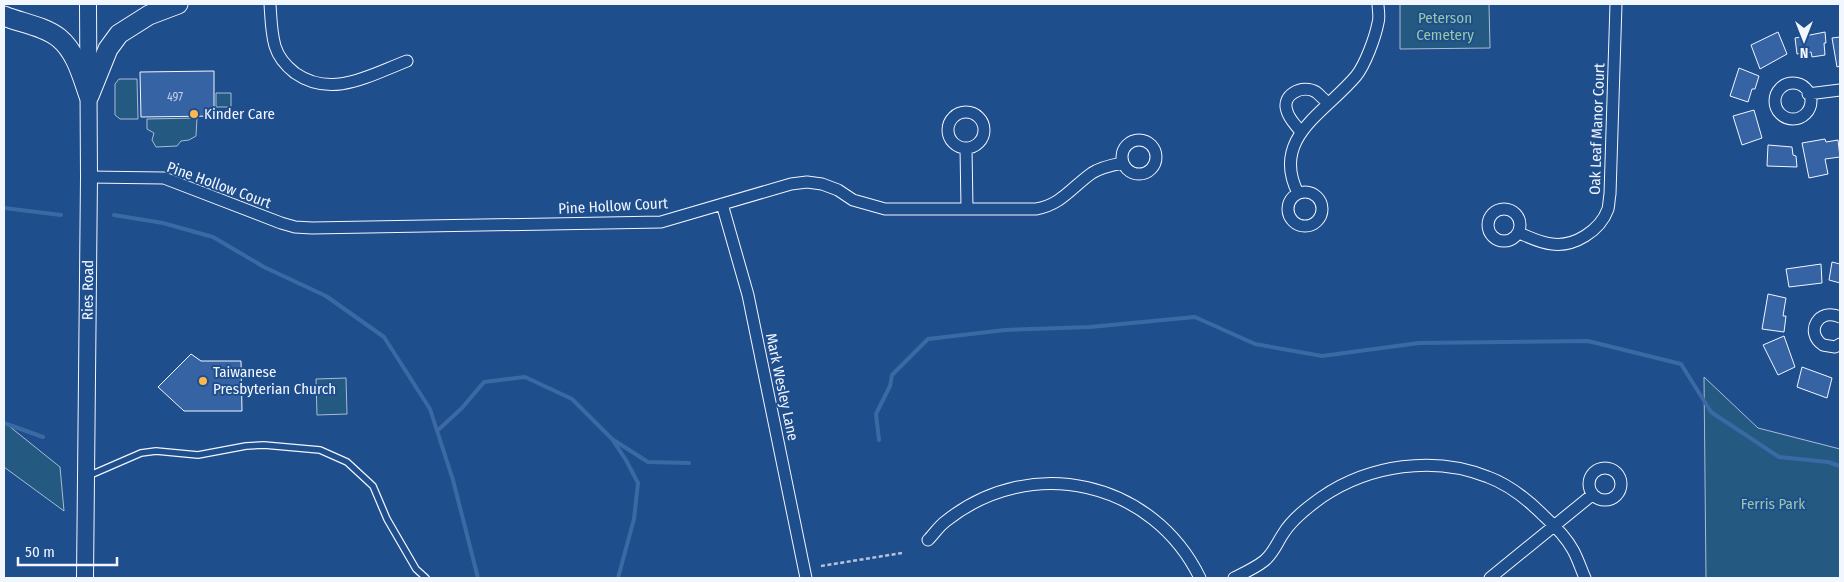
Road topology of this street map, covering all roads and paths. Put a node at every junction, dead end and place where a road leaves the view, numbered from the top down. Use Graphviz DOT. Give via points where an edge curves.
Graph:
graph roads {
  1 [pos="88,4"];
  2 [pos="178,4"];
  3 [pos="270,4"];
  4 [pos="1378,4"];
  5 [pos="1616,4"];
  6 [pos="4,16"];
  7 [pos="407,60"];
  8 [pos="1840,90"];
  9 [pos="1808,94"];
  10 [pos="89,96"];
  11 [pos="1328,103"];
  12 [pos="1300,132"];
  13 [pos="966,148"];
  14 [pos="1122,163"];
  15 [pos="89,177"];
  16 [pos="1298,193"];
  17 [pos="722,204"];
  18 [pos="967,208"];
  19 [pos="1519,233"];
  20 [pos="1840,317"];
  21 [pos="1840,344"];
  22 [pos="86,477"];
  23 [pos="1592,495"];
  24 [pos="1554,525"];
  25 [pos="928,540"];
  26 [pos="902,553"];
  27 [pos="821,566"];
  28 [pos="85,578"];
  29 [pos="426,578"];
  30 [pos="806,578"];
  31 [pos="1200,578"];
  32 [pos="1234,578"];
  33 [pos="1490,578"];
  34 [pos="1585,578"];
  1 -- 10 [label="street, Ries Road"];
  2 -- 10 [label="main road" via="149,15 119,34 108,49"];
  3 -- 7 [label="street" via="275,47 291,70 304,79 320,85 342,85"];
  4 -- 11 [label="street" via="1379,22 1366,59 1356,76"];
  5 -- 19 [label="street, Oak Leaf Manor Court" via="1608,210 1584,237 1569,242 1553,244"];
  6 -- 10 [label="main road" via="58,37 80,68"];
  8 -- 9 [label="street"];
  10 -- 15 [label="street, Ries Road"];
  11 -- 12 [label="street"];
  11 -- 12 [label="street" via="1310,90 1302,89 1289,96 1287,114"];
  12 -- 16 [label="street" via="1290,161"];
  13 -- 18 [label="street"];
  14 -- 18 [label="street, Pine Hollow Court" via="1093,173 1048,207"];
  15 -- 17 [label="street, Pine Hollow Court" via="164,178 281,224 312,228 661,222"];
  15 -- 22 [label="street, Ries Road"];
  17 -- 18 [label="street, Pine Hollow Court" via="807,182 822,184 853,200 885,209"];
  17 -- 30 [label="street, Mark Wesley Lane" via="748,295"];
  20 -- 21 [label="street" via="1824,316 1818,320 1814,331 1823,346"];
  22 -- 28 [label="street, Ries Road"];
  22 -- 29 [label="lane" via="141,453 156,451 198,455 264,445 320,450 347,462 373,486 387,519 416,569"];
  23 -- 24 [label="street"];
  24 -- 32 [label="street" via="1529,501 1488,477 1448,467 1398,466 1352,479 1320,498 1290,526 1265,560"];
  24 -- 33 [label="street"];
  24 -- 34 [label="street" via="1573,550"];
  25 -- 31 [label="street" via="952,517 1004,491 1047,483 1074,484 1110,494 1157,520 1183,549"];
  26 -- 27 [label="path"];
}
